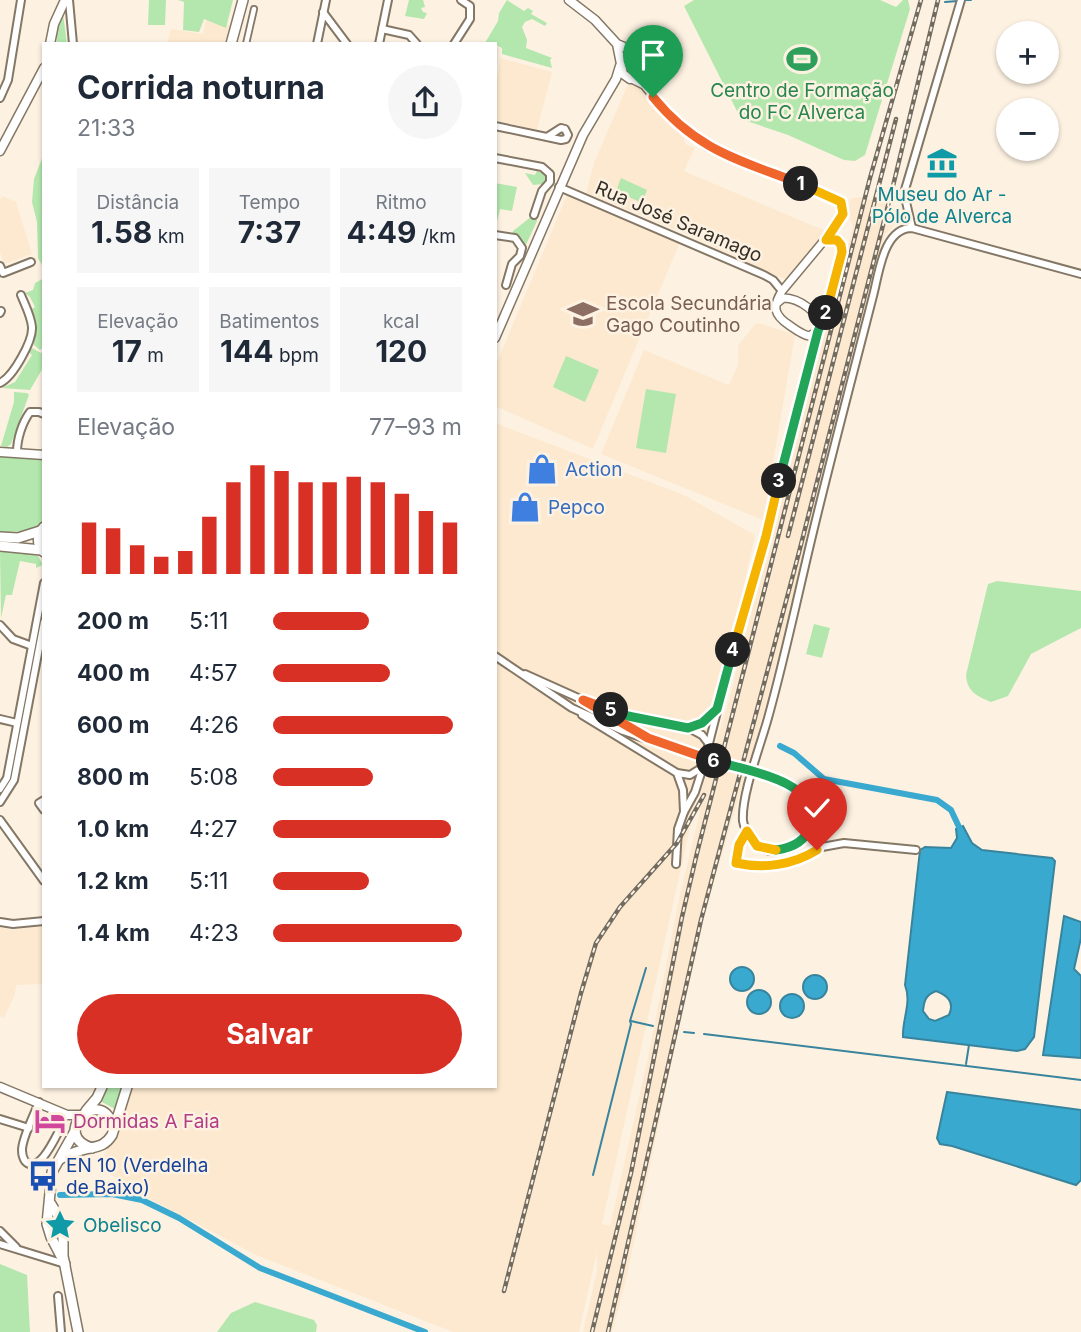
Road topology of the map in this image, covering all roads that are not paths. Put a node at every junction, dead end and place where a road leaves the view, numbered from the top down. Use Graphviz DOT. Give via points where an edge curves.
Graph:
graph roads {
  1 [pos="21,0"];
  2 [pos="67,0"];
  3 [pos="326,0"];
  4 [pos="388,0"];
  5 [pos="461,0"];
  6 [pos="244,1"];
  7 [pos="960,1"];
  8 [pos="576,2"];
  9 [pos="254,9"];
  10 [pos="323,12"];
  11 [pos="382,29"];
  12 [pos="50,42"];
  13 [pos="73,42"];
  14 [pos="232,42"];
  15 [pos="246,42"];
  16 [pos="317,42"];
  17 [pos="346,42"];
  18 [pos="379,42"];
  19 [pos="415,42"];
  20 [pos="454,42"];
  21 [pos="617,44"];
  22 [pos="633,51"];
  23 [pos="620,64"];
  24 [pos="42,72"];
  25 [pos="632,79"];
  26 [pos="609,90"];
  27 [pos="0,98"];
  28 [pos="497,126"];
  29 [pos="547,137"];
  30 [pos="0,151"];
  31 [pos="497,158"];
  32 [pos="559,187"];
  33 [pos="534,215"];
  34 [pos="912,228"];
  35 [pos="497,235"];
  36 [pos="826,240"];
  37 [pos="31,262"];
  38 [pos="0,266"];
  39 [pos="1081,274"];
  40 [pos="506,285"];
  41 [pos="782,291"];
  42 [pos="21,295"];
  43 [pos="793,299"];
  44 [pos="776,304"];
  45 [pos="819,329"];
  46 [pos="497,333"];
  47 [pos="804,335"];
  48 [pos="811,357"];
  49 [pos="0,383"];
  50 [pos="42,413"];
  51 [pos="0,452"];
  52 [pos="17,452"];
  53 [pos="42,455"];
  54 [pos="42,529"];
  55 [pos="0,537"];
  56 [pos="0,546"];
  57 [pos="42,549"];
  58 [pos="42,551"];
  59 [pos="42,594"];
  60 [pos="0,625"];
  61 [pos="42,633"];
  62 [pos="32,646"];
  63 [pos="497,657"];
  64 [pos="523,673"];
  65 [pos="583,700"];
  66 [pos="572,708"];
  67 [pos="717,709"];
  68 [pos="0,719"];
  69 [pos="18,723"];
  70 [pos="688,728"];
  71 [pos="648,738"];
  72 [pos="709,744"];
  73 [pos="703,767"];
  74 [pos="677,773"];
  75 [pos="0,789"];
  76 [pos="0,802"];
  77 [pos="684,812"];
  78 [pos="0,820"];
  79 [pos="7,830"];
  80 [pos="747,831"];
  81 [pos="0,835"];
  82 [pos="916,850"];
  83 [pos="676,864"];
  84 [pos="42,878"];
  85 [pos="42,921"];
  86 [pos="0,922"];
  87 [pos="0,1087"];
  88 [pos="102,1088"];
  89 [pos="127,1088"];
  90 [pos="38,1102"];
  91 [pos="83,1114"];
  92 [pos="67,1115"];
  93 [pos="0,1119"];
  94 [pos="61,1127"];
  95 [pos="29,1128"];
  96 [pos="75,1129"];
  97 [pos="113,1131"];
  98 [pos="92,1147"];
  99 [pos="60,1159"];
  100 [pos="51,1204"];
  101 [pos="0,1231"];
  102 [pos="0,1244"];
  103 [pos="17,1248"];
  104 [pos="65,1264"];
  105 [pos="58,1296"];
  106 [pos="74,1307"];
  107 [pos="59,1310"];
  108 [pos="61,1332"];
  109 [pos="78,1332"];
  1 -- 27 [label="street" via="8,80"];
  2 -- 12 [label="main road"];
  2 -- 13 [label="street"];
  3 -- 10 [label="street"];
  4 -- 11 [label="street"];
  5 -- 20 [label="street" via="470,6 471,15"];
  6 -- 14 [label="main road"];
  7 -- 34 [label="street" via="904,193"];
  8 -- 21 [label="main road"];
  9 -- 15 [label="street"];
  10 -- 16 [label="street"];
  10 -- 17 [label="street"];
  11 -- 18 [label="street"];
  11 -- 19 [label="street" via="410,35"];
  21 -- 22 [label="main road"];
  21 -- 23 [label="main road"];
  22 -- 23 [label="main road"];
  22 -- 25 [label="main road" via="645,56 648,67 642,77"];
  23 -- 25 [label="main road" via="623,74"];
  23 -- 26 [label="main road"];
  24 -- 30 [label="main road"];
  25 -- 26 [label="main road"];
  25 -- 36 [label="street" via="644,85 674,121 708,147 841,202 843,214"];
  26 -- 32 [label="main road"];
  28 -- 29 [label="street"];
  31 -- 33 [label="street" via="542,167 550,174"];
  32 -- 41 [label="street, Rua José Saramago" via="773,279"];
  32 -- 46 [label="main road"];
  34 -- 39 [label="street"];
  34 -- 80 [label="street" via="891,238 879,275 745,803"];
  35 -- 40 [label="street" via="515,238 521,245"];
  36 -- 41 [label="street"];
  36 -- 45 [label="street" via="837,240 842,252"];
  37 -- 38 [label="street" via="3,273"];
  41 -- 43 [label="street"];
  41 -- 44 [label="street"];
  42 -- 49 [label="street" via="31,334"];
  43 -- 44 [label="street" via="783,298"];
  43 -- 45 [label="street" via="817,316"];
  44 -- 47 [label="street" via="778,317"];
  45 -- 47 [label="street"];
  45 -- 48 [label="street"];
  47 -- 48 [label="street"];
  48 -- 67 [label="street"];
  50 -- 52 [label="street" via="30,412 26,418"];
  51 -- 52 [label="main road"];
  52 -- 53 [label="main road"];
  54 -- 55 [label="main road" via="18,538"];
  54 -- 57 [label="main road" via="38,541"];
  56 -- 58 [label="main road"];
  59 -- 62 [label="street"];
  60 -- 62 [label="street" via="13,639"];
  61 -- 76 [label="street" via="14,780"];
  62 -- 69 [label="street"];
  63 -- 64 [label="street"];
  64 -- 65 [label="street"];
  64 -- 66 [label="street"];
  65 -- 70 [label="street" via="628,716"];
  65 -- 71 [label="street"];
  66 -- 71 [label="street"];
  66 -- 74 [label="street"];
  67 -- 70 [label="street"];
  67 -- 72 [label="street"];
  68 -- 69 [label="street"];
  69 -- 75 [label="street" via="7,778"];
  70 -- 72 [label="street"];
  71 -- 80 [label="street, bridge" via="789,784 802,794 812,814 811,826 797,844 777,850 757,846"];
  72 -- 73 [label="street"];
  73 -- 74 [label="street" via="690,775"];
  73 -- 77 [label="street"];
  74 -- 77 [label="street"];
  77 -- 83 [label="street"];
  78 -- 79 [label="street"];
  79 -- 81 [label="street"];
  79 -- 84 [label="street"];
  80 -- 82 [label="street" via="736,863 751,867 794,862 822,847 844,843"];
  85 -- 86 [label="street"];
  87 -- 90 [label="main road"];
  88 -- 91 [label="main road"];
  89 -- 97 [label="main road"];
  90 -- 92 [label="main road"];
  90 -- 95 [label="street"];
  91 -- 92 [label="main road"];
  91 -- 96 [label="main road"];
  91 -- 97 [label="main road" via="105,1113"];
  92 -- 96 [label="main road"];
  93 -- 95 [label="street"];
  94 -- 95 [label="street" via="46,1154 32,1164 22,1152"];
  96 -- 98 [label="main road" via="81,1142"];
  96 -- 99 [label="main road"];
  97 -- 98 [label="main road" via="104,1145"];
  98 -- 99 [label="main road"];
  99 -- 100 [label="main road" via="51,1179"];
  100 -- 104 [label="main road" via="63,1224"];
  100 -- 104 [label="main road" via="48,1230"];
  101 -- 103 [label="street"];
  102 -- 103 [label="street"];
  103 -- 104 [label="street"];
  104 -- 106 [label="main road"];
  105 -- 107 [label="street"];
  106 -- 107 [label="street"];
  106 -- 109 [label="main road"];
  107 -- 108 [label="street"];
}
